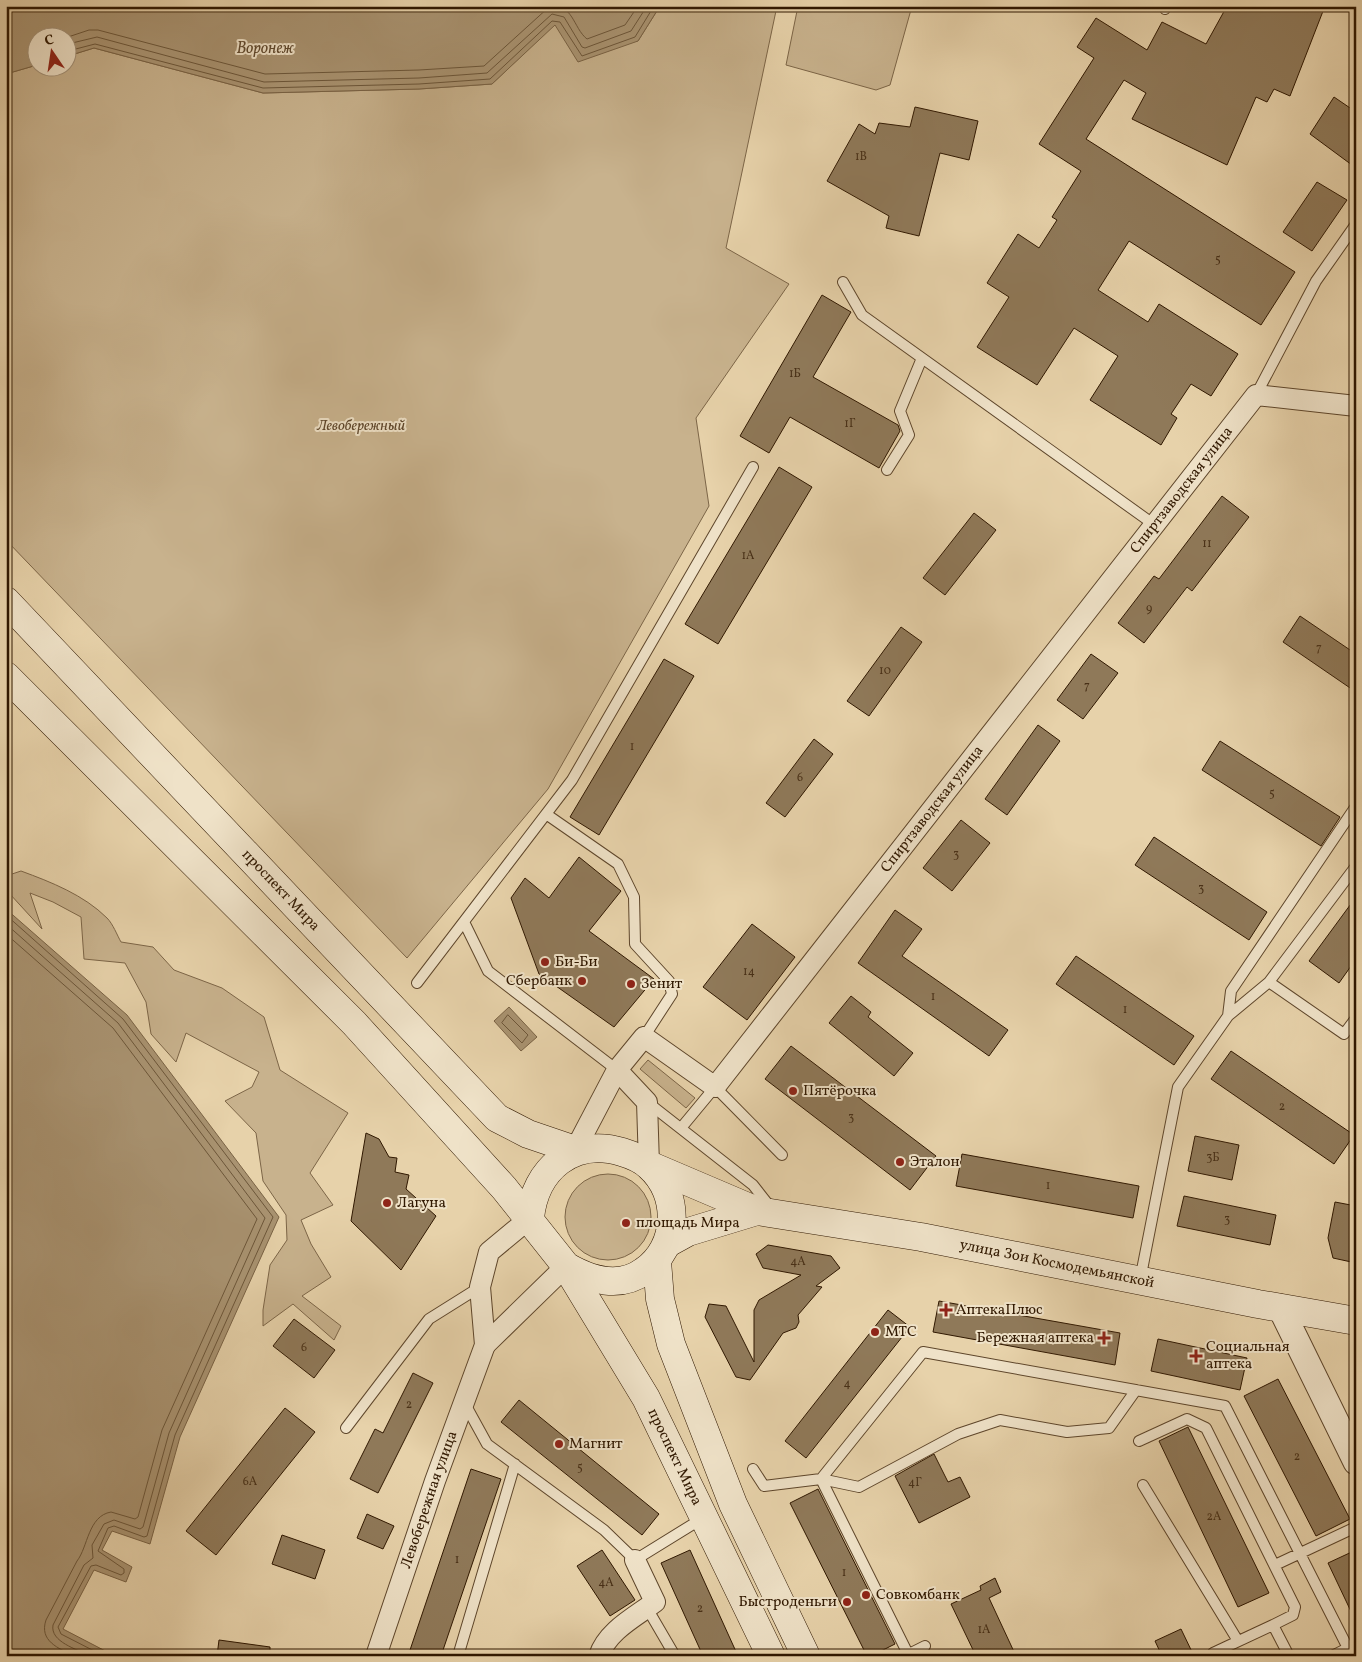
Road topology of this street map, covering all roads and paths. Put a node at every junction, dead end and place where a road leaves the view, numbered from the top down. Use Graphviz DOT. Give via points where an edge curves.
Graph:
graph roads {
  1 [pos="1356,224"];
  2 [pos="842,282"];
  3 [pos="922,358"];
  4 [pos="1256,395"];
  5 [pos="1356,406"];
  6 [pos="753,467"];
  7 [pos="887,470"];
  8 [pos="1156,526"];
  9 [pos="6,601"];
  10 [pos="6,676"];
  11 [pos="1356,806"];
  12 [pos="546,814"];
  13 [pos="1356,866"];
  14 [pos="464,922"];
  15 [pos="1269,982"];
  16 [pos="417,983"];
  17 [pos="1228,1016"];
  18 [pos="1356,1018"];
  19 [pos="644,1037"];
  20 [pos="617,1070"];
  21 [pos="715,1087"];
  22 [pos="647,1102"];
  23 [pos="681,1128"];
  24 [pos="575,1150"];
  25 [pos="782,1155"];
  26 [pos="649,1166"];
  27 [pos="767,1213"];
  28 [pos="530,1218"];
  29 [pos="663,1252"];
  30 [pos="566,1266"];
  31 [pos="1140,1280"];
  32 [pos="480,1287"];
  33 [pos="1280,1307"];
  34 [pos="1356,1321"];
  35 [pos="484,1344"];
  36 [pos="1136,1390"];
  37 [pos="465,1404"];
  38 [pos="346,1428"];
  39 [pos="1139,1441"];
  40 [pos="1356,1462"];
  41 [pos="514,1464"];
  42 [pos="753,1468"];
  43 [pos="820,1479"];
  44 [pos="1143,1485"];
  45 [pos="704,1517"];
  46 [pos="1356,1526"];
  47 [pos="1300,1553"];
  48 [pos="635,1560"];
  49 [pos="1275,1565"];
  50 [pos="647,1608"];
  51 [pos="1273,1625"];
  52 [pos="1238,1641"];
  53 [pos="925,1646"];
  54 [pos="1350,1652"];
  55 [pos="907,1655"];
  56 [pos="376,1656"];
  57 [pos="458,1656"];
  58 [pos="599,1656"];
  59 [pos="675,1656"];
  60 [pos="771,1656"];
  61 [pos="806,1656"];
  62 [pos="1214,1656"];
  63 [pos="1289,1656"];
  64 [pos="1332,1656"];
  1 -- 4 [label="lane" via="1316,281"];
  2 -- 3 [label="lane" via="862,316"];
  3 -- 7 [label="lane" via="900,412 908,435"];
  3 -- 8 [label="lane"];
  4 -- 5 [label="street"];
  4 -- 8 [label="street, Спиртзаводская улица"];
  6 -- 12 [label="lane" via="572,780"];
  8 -- 21 [label="street, Спиртзаводская улица"];
  9 -- 24 [label="main road, проспект Мира" via="498,1118 528,1134"];
  10 -- 28 [label="main road" via="354,1023"];
  11 -- 17 [label="lane" via="1231,991"];
  12 -- 14 [label="lane"];
  12 -- 19 [label="lane" via="618,864 634,897 635,944 670,981 672,994"];
  13 -- 15 [label="lane"];
  14 -- 16 [label="lane"];
  14 -- 20 [label="lane" via="488,971"];
  15 -- 17 [label="lane"];
  15 -- 18 [label="lane" via="1344,1034"];
  17 -- 31 [label="lane" via="1178,1087"];
  19 -- 20 [label="street"];
  19 -- 21 [label="street"];
  20 -- 22 [label="street"];
  20 -- 24 [label="street"];
  21 -- 23 [label="lane"];
  21 -- 25 [label="lane"];
  22 -- 23 [label="lane"];
  22 -- 26 [label="street"];
  23 -- 27 [label="lane" via="752,1185"];
  24 -- 26 [label="main road" via="614,1150 640,1159"];
  24 -- 28 [label="main road" via="560,1160 542,1180 531,1205"];
  26 -- 27 [label="main road, улица Зои Космодемьянской"];
  26 -- 29 [label="main road" via="663,1184 670,1202 672,1222"];
  27 -- 29 [label="main road, улица Зои Космодемьянской" via="688,1232"];
  27 -- 31 [label="main road, улица Зои Космодемьянской" via="921,1236"];
  28 -- 30 [label="main road"];
  28 -- 32 [label="street, Левобережная улица" via="489,1252"];
  29 -- 30 [label="main road" via="642,1273 613,1281 594,1279"];
  29 -- 61 [label="main road" via="660,1298 671,1344 733,1504"];
  30 -- 35 [label="street, Левобережная улица"];
  30 -- 45 [label="main road, проспект Мира" via="646,1398"];
  31 -- 33 [label="main road, улица Зои Космодемьянской"];
  32 -- 35 [label="street, Левобережная улица"];
  32 -- 38 [label="lane" via="428,1319"];
  33 -- 34 [label="main road, улица Зои Космодемьянской"];
  33 -- 40 [label="street"];
  35 -- 37 [label="street, Левобережная улица"];
  36 -- 43 [label="lane" via="1108,1428 1067,1432 1000,1420 958,1434 859,1487"];
  36 -- 43 [label="lane" via="922,1352"];
  36 -- 47 [label="lane" via="1225,1406"];
  37 -- 41 [label="lane" via="487,1444"];
  37 -- 56 [label="street, Левобережная улица" via="434,1481"];
  39 -- 49 [label="lane" via="1187,1419 1206,1428"];
  41 -- 48 [label="lane" via="604,1530"];
  41 -- 57 [label="lane"];
  42 -- 43 [label="lane" via="764,1486"];
  43 -- 55 [label="lane"];
  44 -- 52 [label="lane"];
  45 -- 48 [label="lane"];
  45 -- 60 [label="main road, проспект Мира"];
  46 -- 47 [label="lane"];
  47 -- 49 [label="lane"];
  47 -- 54 [label="lane"];
  48 -- 50 [label="street" via="655,1602"];
  49 -- 51 [label="lane" via="1295,1607 1294,1615"];
  50 -- 58 [label="street" via="618,1628"];
  50 -- 59 [label="lane"];
  51 -- 52 [label="lane"];
  51 -- 63 [label="lane"];
  52 -- 62 [label="lane" via="1213,1653"];
  53 -- 55 [label="lane"];
  54 -- 64 [label="lane"];
}
